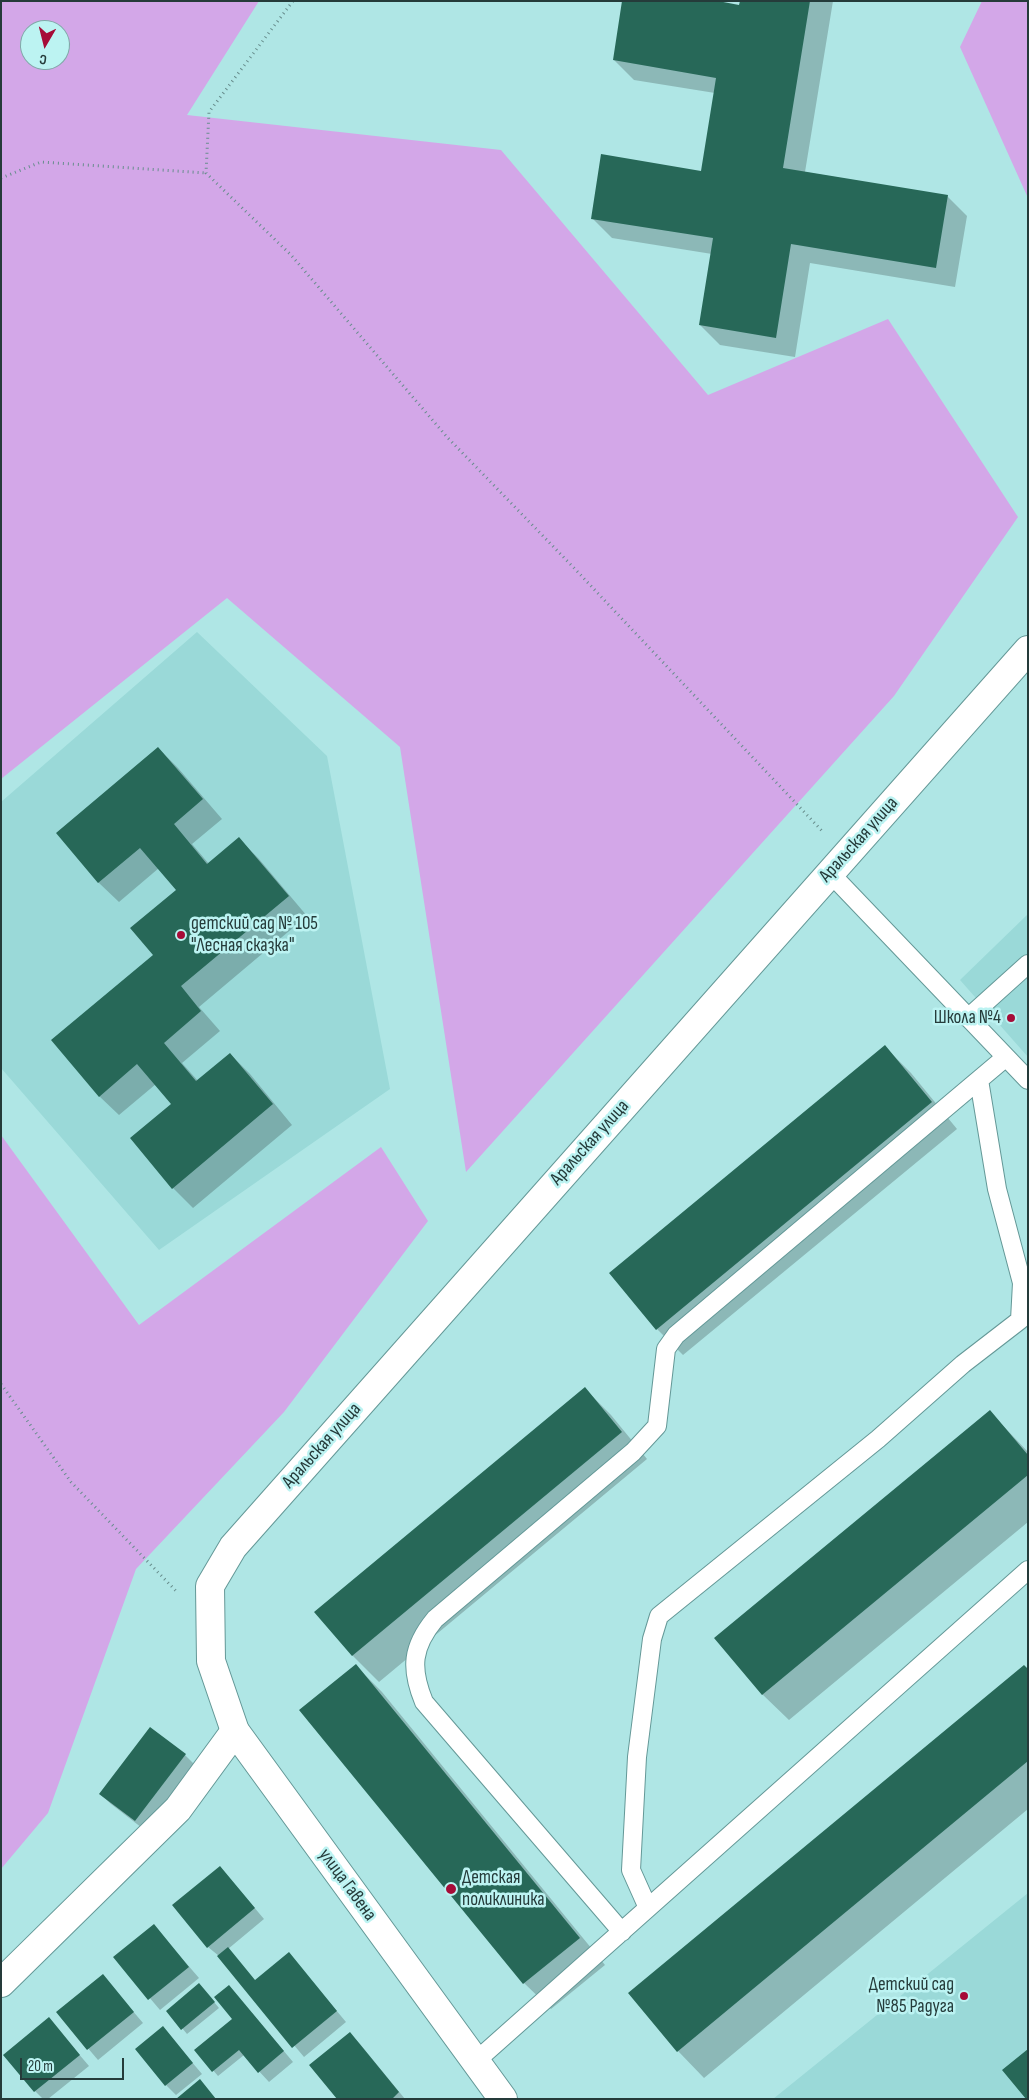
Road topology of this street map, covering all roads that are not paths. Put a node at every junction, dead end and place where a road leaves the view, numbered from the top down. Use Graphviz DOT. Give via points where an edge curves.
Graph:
graph roads {
  1 [pos="1028,650"];
  2 [pos="838,864"];
  3 [pos="1028,964"];
  4 [pos="968,1018"];
  5 [pos="1006,1057"];
  6 [pos="979,1080"];
  7 [pos="1028,1080"];
  8 [pos="1028,1570"];
  9 [pos="211,1660"];
  10 [pos="235,1731"];
  11 [pos="648,1908"];
  12 [pos="622,1932"];
  13 [pos="1,1983"];
  14 [pos="476,2061"];
  15 [pos="499,2097"];
  1 -- 2 [label="street, Аральская улица"];
  2 -- 4 [label="lane"];
  2 -- 9 [label="street, Аральская улица" via="233,1546 210,1586"];
  3 -- 4 [label="lane"];
  4 -- 5 [label="lane"];
  5 -- 6 [label="lane"];
  5 -- 7 [label="lane"];
  6 -- 11 [label="lane" via="997,1188 1022,1283 1020,1320 659,1616 652,1639 636,1757 631,1870"];
  6 -- 12 [label="lane" via="676,1335 666,1349 656,1426 633,1452 435,1619 417,1649 414,1669 424,1702"];
  8 -- 11 [label="lane"];
  9 -- 10 [label="street, улица Гавена"];
  10 -- 13 [label="street" via="178,1809"];
  10 -- 14 [label="street, улица Гавена"];
  11 -- 12 [label="lane"];
  12 -- 14 [label="lane"];
  14 -- 15 [label="street, улица Гавена"];
}
